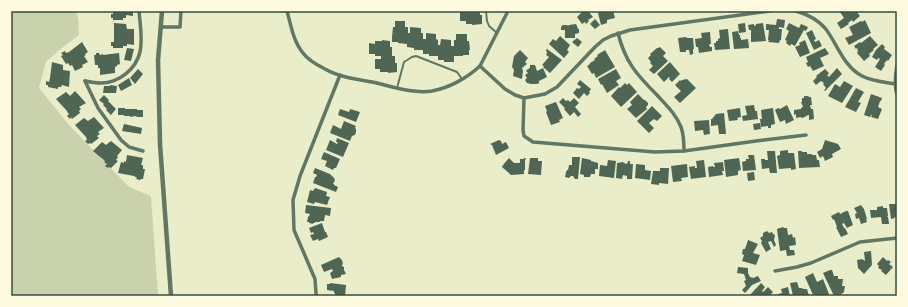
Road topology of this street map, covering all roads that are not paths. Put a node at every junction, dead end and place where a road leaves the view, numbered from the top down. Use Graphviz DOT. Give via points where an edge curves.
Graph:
graph roads {
  1 [pos="139,11"];
  2 [pos="162,11"];
  3 [pos="181,11"];
  4 [pos="286,11"];
  5 [pos="486,11"];
  6 [pos="508,11"];
  7 [pos="770,11"];
  8 [pos="796,11"];
  9 [pos="160,26"];
  10 [pos="497,33"];
  11 [pos="618,34"];
  12 [pos="480,66"];
  13 [pos="897,66"];
  14 [pos="340,75"];
  15 [pos="462,79"];
  16 [pos="895,84"];
  17 [pos="397,88"];
  18 [pos="897,94"];
  19 [pos="524,98"];
  20 [pos="806,135"];
  21 [pos="143,151"];
  22 [pos="684,151"];
  23 [pos="897,238"];
  24 [pos="775,270"];
  25 [pos="171,296"];
  26 [pos="316,296"];
  1 -- 21 [label="street" via="140,52 128,72 116,80 102,83 85,81 98,108 121,140"];
  2 -- 9 [label="street"];
  3 -- 9 [label="street" via="180,27"];
  4 -- 14 [label="street" via="295,40 303,54 326,70"];
  5 -- 10 [label="lane" via="489,26"];
  6 -- 10 [label="street"];
  7 -- 11 [label="street" via="630,30"];
  8 -- 16 [label="street" via="809,16 824,27 844,59 861,75 875,81"];
  9 -- 25 [label="street" via="160,144"];
  10 -- 12 [label="street"];
  11 -- 19 [label="street" via="603,40 557,87 545,94"];
  11 -- 22 [label="street" via="630,65 677,119 684,138"];
  12 -- 15 [label="street"];
  12 -- 19 [label="street" via="505,90"];
  13 -- 16 [label="street"];
  14 -- 17 [label="street"];
  14 -- 26 [label="street" via="293,200 294,230 315,279"];
  15 -- 17 [label="street" via="431,91"];
  15 -- 17 [label="lane" via="456,72 416,56 404,62"];
  16 -- 18 [label="street"];
  19 -- 22 [label="street" via="524,136 533,142 655,152"];
  20 -- 22 [label="street"];
  23 -- 24 [label="street" via="860,242 797,268"];
}
